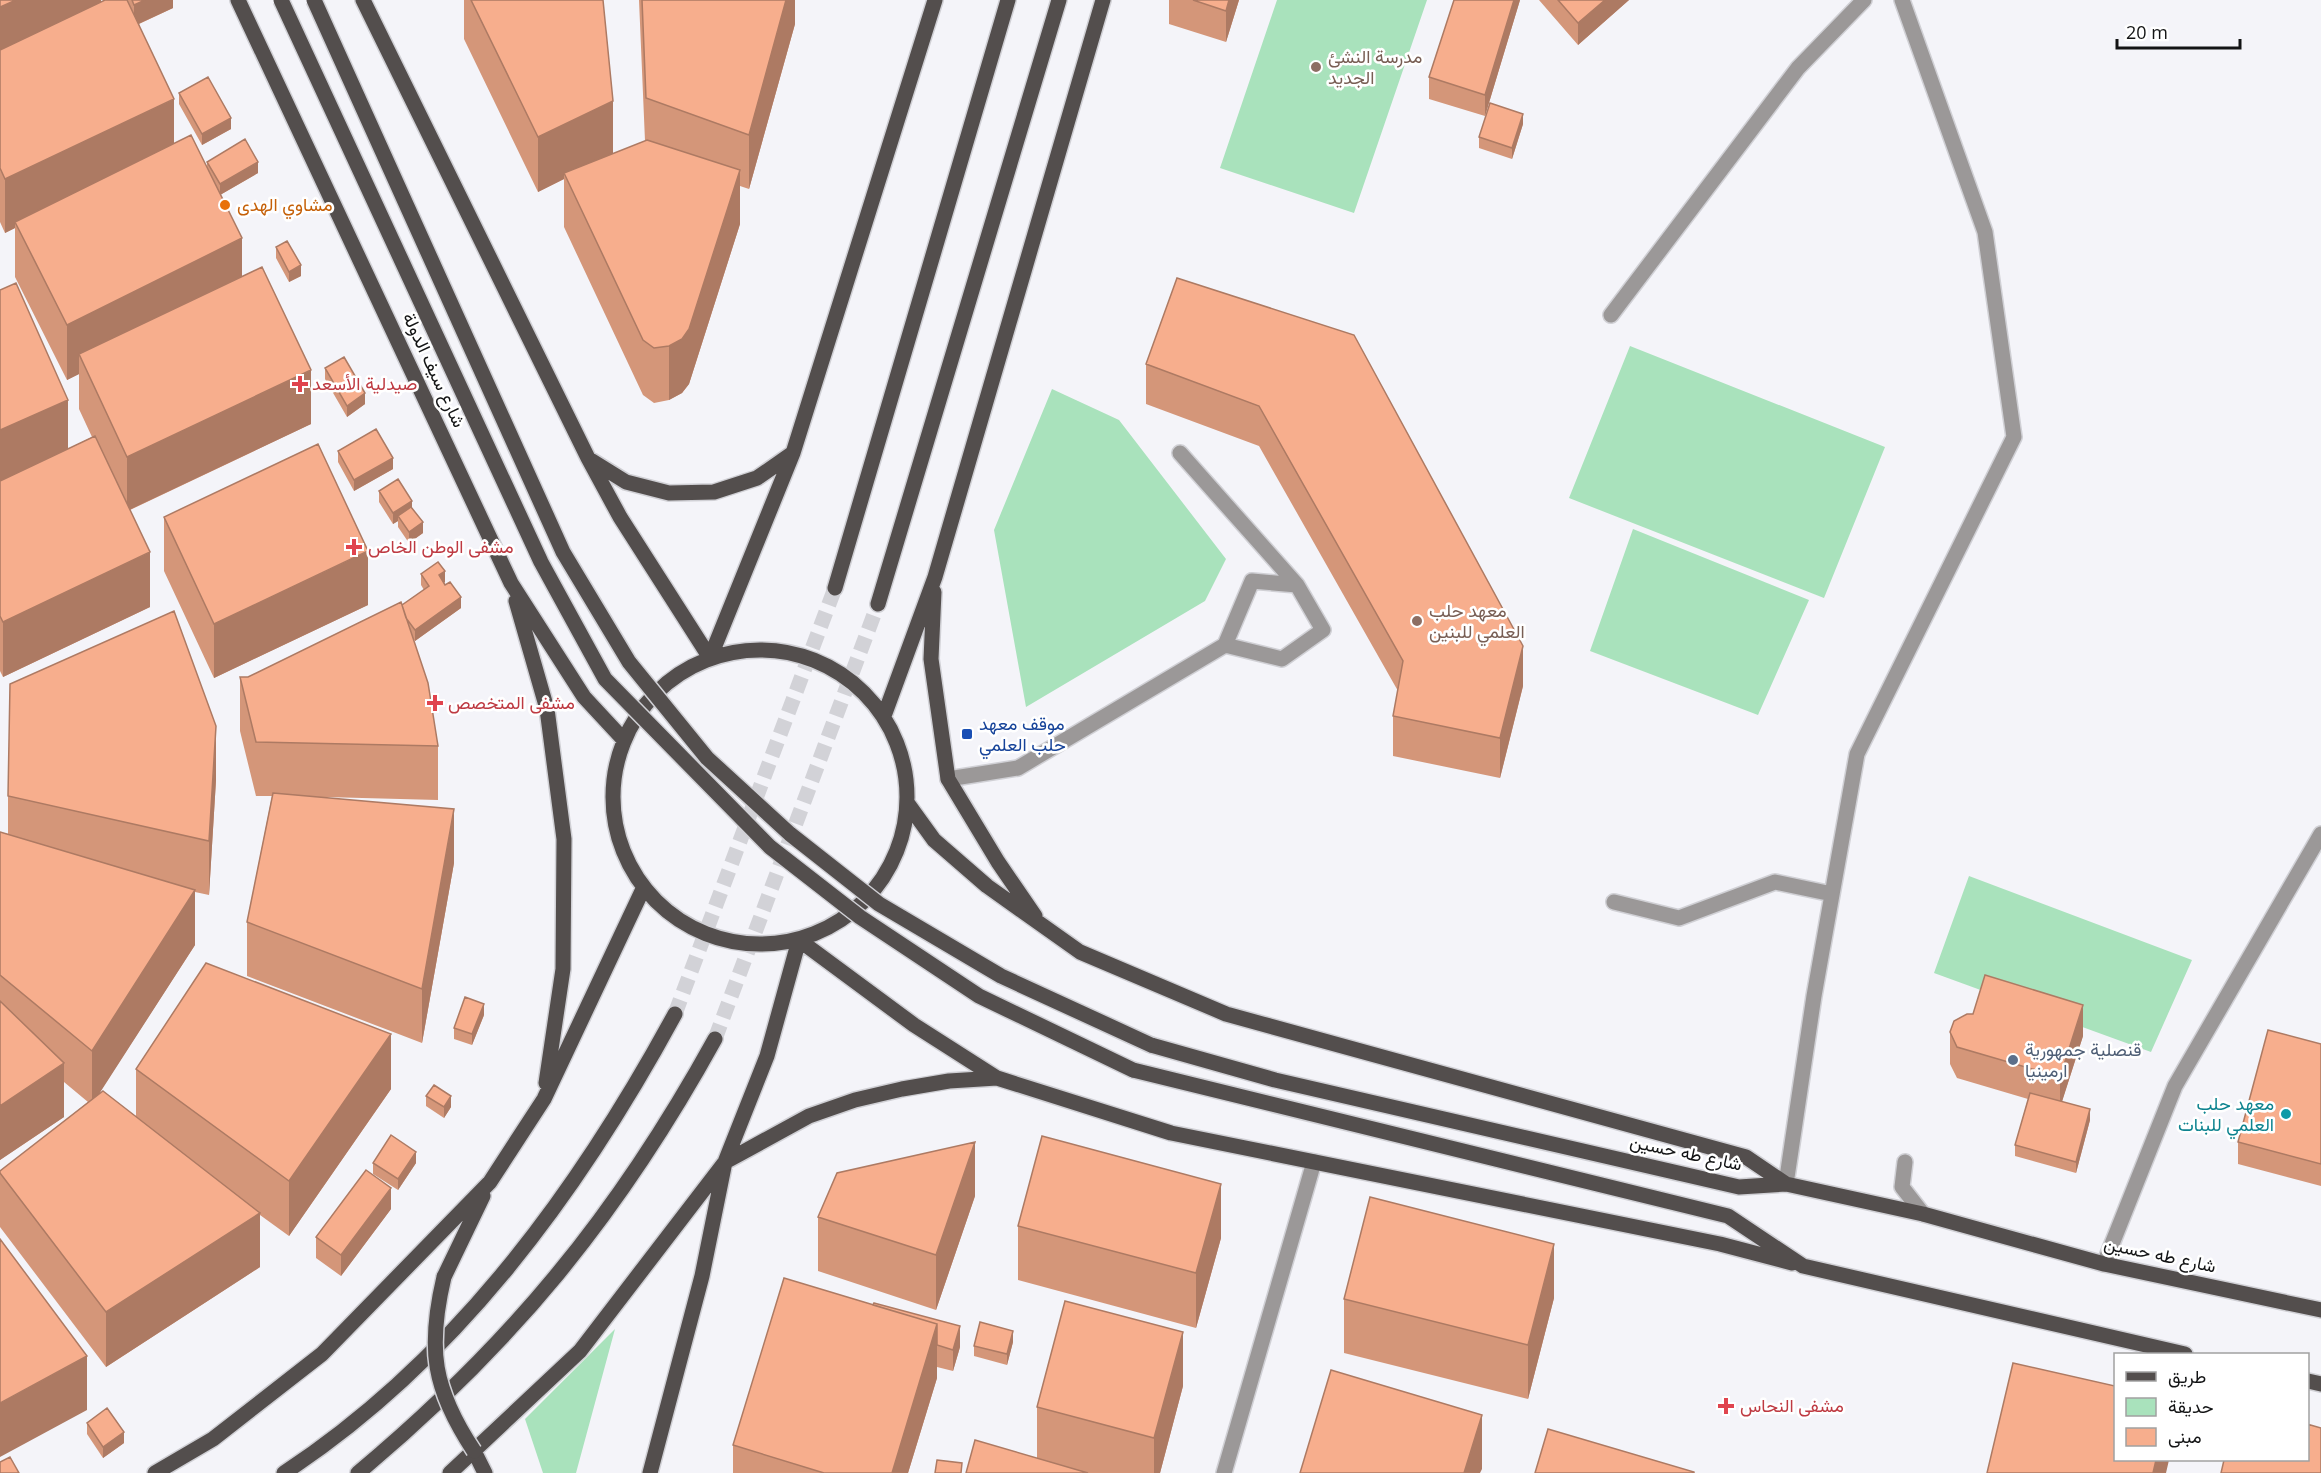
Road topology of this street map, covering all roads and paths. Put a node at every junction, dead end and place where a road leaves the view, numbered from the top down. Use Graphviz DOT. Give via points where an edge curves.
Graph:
graph roads {
  1 [pos="238,0"];
  2 [pos="281,0"];
  3 [pos="314,0"];
  4 [pos="363,0"];
  5 [pos="935,0"];
  6 [pos="1008,0"];
  7 [pos="1059,0"];
  8 [pos="1103,0"];
  9 [pos="1864,0"];
  10 [pos="1902,0"];
  11 [pos="1611,315"];
  12 [pos="793,453"];
  13 [pos="1180,453"];
  14 [pos="588,458"];
  15 [pos="935,577"];
  16 [pos="511,584"];
  17 [pos="1297,585"];
  18 [pos="835,588"];
  19 [pos="878,604"];
  20 [pos="1226,645"];
  21 [pos="710,658"];
  22 [pos="884,716"];
  23 [pos="623,740"];
  24 [pos="948,779"];
  25 [pos="908,804"];
  26 [pos="2321,834"];
  27 [pos="643,889"];
  28 [pos="1832,894"];
  29 [pos="1614,902"];
  30 [pos="1043,927"];
  31 [pos="799,940"];
  32 [pos="675,1014"];
  33 [pos="716,1039"];
  34 [pos="998,1078"];
  35 [pos="544,1099"];
  36 [pos="724,1162"];
  37 [pos="1314,1162"];
  38 [pos="1905,1162"];
  39 [pos="490,1182"];
  40 [pos="1786,1184"];
  41 [pos="1923,1214"];
  42 [pos="2104,1264"];
  43 [pos="1803,1266"];
  44 [pos="2321,1310"];
  45 [pos="2181,1353"];
  46 [pos="474,1451"];
  47 [pos="154,1473"];
  48 [pos="284,1473"];
  49 [pos="358,1473"];
  50 [pos="450,1473"];
  51 [pos="485,1473"];
  52 [pos="650,1473"];
  53 [pos="1224,1473"];
  1 -- 16 [label="main road, شارع سيف الدولة"];
  2 -- 43 [label="main road, bridge" via="541,562 605,679 770,847 860,917 979,996 1133,1070 1728,1216"];
  3 -- 40 [label="main road, شارع طه حسين, bridge" via="563,552 629,662 707,758 790,834 879,904 1001,976 1151,1045 1275,1080 1739,1187"];
  4 -- 14 [label="main road"];
  5 -- 12 [label="main road"];
  6 -- 18 [label="main road"];
  7 -- 19 [label="main road"];
  8 -- 15 [label="main road"];
  9 -- 11 [label="street" via="1798,68"];
  10 -- 28 [label="street" via="1985,232 2014,437 1857,754"];
  12 -- 14 [label="main road" via="757,478 714,492 680,493 626,482"];
  12 -- 21 [label="main road"];
  13 -- 17 [label="street"];
  14 -- 21 [label="main road" via="620,517"];
  15 -- 22 [label="main road"];
  15 -- 24 [label="main road" via="931,659"];
  16 -- 23 [label="main road, شارع سيف الدولة" via="584,697"];
  16 -- 35 [label="main road" via="547,710 564,839 564,969"];
  17 -- 20 [label="street" via="1252,581"];
  17 -- 20 [label="street" via="1323,630 1282,659"];
  20 -- 24 [label="street" via="1018,768"];
  21 -- 22 [label="main road" via="742,651 775,650 807,657 836,670 863,690"];
  21 -- 23 [label="main road" via="682,671 658,690 638,713"];
  22 -- 25 [label="main road" via="907,773"];
  23 -- 27 [label="main road" via="613,778 613,817 623,855"];
  24 -- 30 [label="main road"];
  25 -- 30 [label="main road" via="934,840"];
  25 -- 31 [label="main road" via="901,841 886,875 863,904 834,926"];
  26 -- 42 [label="street" via="2175,1086"];
  27 -- 31 [label="main road" via="674,919 714,938 756,946"];
  27 -- 35 [label="main road"];
  28 -- 29 [label="street" via="1775,882 1678,918"];
  28 -- 40 [label="street"];
  30 -- 40 [label="main road" via="1080,952 1226,1014 1746,1157"];
  31 -- 34 [label="main road" via="914,1025"];
  31 -- 36 [label="main road" via="767,1056"];
  32 -- 48 [label="main road" via="593,1154 546,1221 496,1281 388,1394 328,1444"];
  33 -- 49 [label="main road" via="677,1109 587,1241 473,1370"];
  34 -- 36 [label="main road" via="949,1081 855,1100 809,1116"];
  34 -- 37 [label="main road" via="1171,1133"];
  35 -- 39 [label="main road"];
  36 -- 46 [label="main road" via="580,1351"];
  36 -- 52 [label="main road" via="702,1276"];
  37 -- 43 [label="main road" via="1720,1244"];
  37 -- 53 [label="street"];
  38 -- 41 [label="street" via="1902,1187"];
  39 -- 46 [label="main road, bridge" via="444,1277 435,1313 440,1386 454,1420"];
  39 -- 47 [label="main road" via="322,1354 213,1439"];
  40 -- 41 [label="main road, شارع طه حسين"];
  41 -- 42 [label="main road, شارع طه حسين"];
  42 -- 44 [label="main road, شارع طه حسين"];
  43 -- 45 [label="main road"];
  46 -- 50 [label="main road"];
  46 -- 51 [label="main road"];
}
